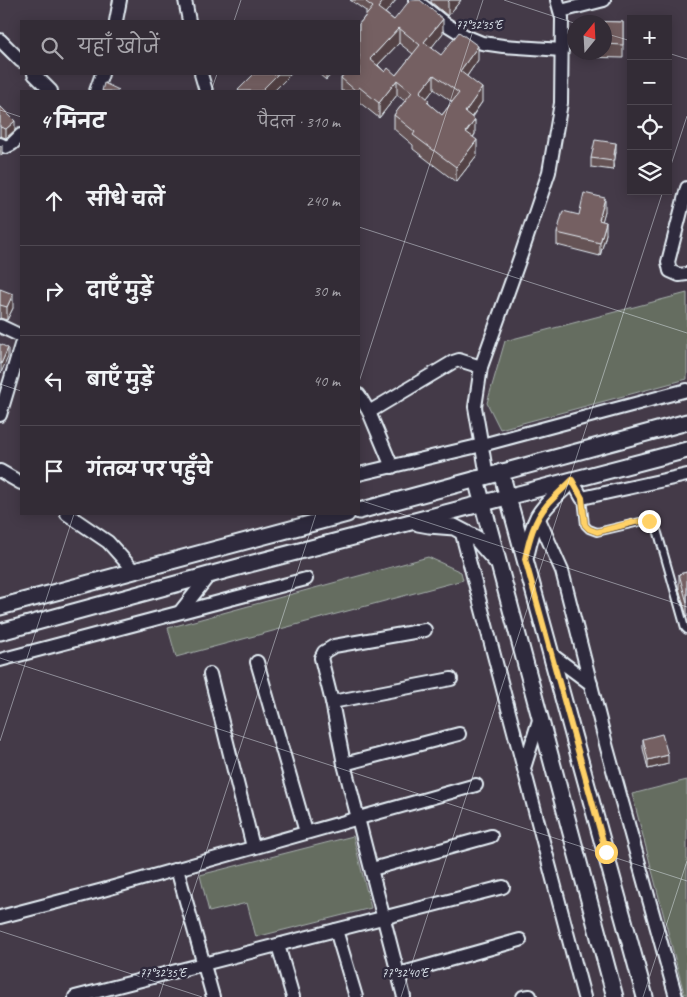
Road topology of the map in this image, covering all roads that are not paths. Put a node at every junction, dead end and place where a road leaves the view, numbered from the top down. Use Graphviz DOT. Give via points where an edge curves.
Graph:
graph roads {
  1 [pos="120,0"];
  2 [pos="185,0"];
  3 [pos="415,0"];
  4 [pos="604,0"];
  5 [pos="559,6"];
  6 [pos="116,20"];
  7 [pos="189,20"];
  8 [pos="0,40"];
  9 [pos="562,50"];
  10 [pos="20,60"];
  11 [pos="35,75"];
  12 [pos="102,75"];
  13 [pos="202,75"];
  14 [pos="50,90"];
  15 [pos="96,90"];
  16 [pos="206,90"];
  17 [pos="20,135"];
  18 [pos="0,144"];
  19 [pos="687,188"];
  20 [pos="687,274"];
  21 [pos="0,326"];
  22 [pos="20,336"];
  23 [pos="20,348"];
  24 [pos="480,367"];
  25 [pos="687,390"];
  26 [pos="360,397"];
  27 [pos="369,412"];
  28 [pos="0,415"];
  29 [pos="687,422"];
  30 [pos="482,445"];
  31 [pos="687,450"];
  32 [pos="392,467"];
  33 [pos="0,471"];
  34 [pos="360,474"];
  35 [pos="687,475"];
  36 [pos="488,476"];
  37 [pos="572,480"];
  38 [pos="20,482"];
  39 [pos="508,496"];
  40 [pos="582,498"];
  41 [pos="483,503"];
  42 [pos="360,510"];
  43 [pos="71,515"];
  44 [pos="343,515"];
  45 [pos="538,517"];
  46 [pos="411,522"];
  47 [pos="460,530"];
  48 [pos="525,559"];
  49 [pos="499,565"];
  50 [pos="134,571"];
  51 [pos="210,574"];
  52 [pos="306,579"];
  53 [pos="0,607"];
  54 [pos="180,612"];
  55 [pos="425,630"];
  56 [pos="687,630"];
  57 [pos="0,632"];
  58 [pos="552,655"];
  59 [pos="0,660"];
  60 [pos="257,662"];
  61 [pos="210,674"];
  62 [pos="451,680"];
  63 [pos="591,684"];
  64 [pos="332,702"];
  65 [pos="540,717"];
  66 [pos="459,734"];
  67 [pos="344,764"];
  68 [pos="524,768"];
  69 [pos="476,785"];
  70 [pos="359,818"];
  71 [pos="306,832"];
  72 [pos="491,836"];
  73 [pos="253,847"];
  74 [pos="177,869"];
  75 [pos="372,869"];
  76 [pos="503,888"];
  77 [pos="0,917"];
  78 [pos="384,918"];
  79 [pos="336,930"];
  80 [pos="520,940"];
  81 [pos="278,945"];
  82 [pos="204,964"];
  83 [pos="399,974"];
  84 [pos="75,997"];
  85 [pos="213,997"];
  86 [pos="293,997"];
  87 [pos="356,997"];
  88 [pos="404,997"];
  89 [pos="584,997"];
  90 [pos="615,997"];
  91 [pos="645,997"];
  92 [pos="676,997"];
  1 -- 6 [label="street"];
  2 -- 7 [label="street"];
  3 -- 9 [label="street" via="444,23 482,43"];
  4 -- 5 [label="street"];
  5 -- 9 [label="street"];
  8 -- 10 [label="street"];
  9 -- 24 [label="street" via="561,103 549,172"];
  11 -- 14 [label="street"];
  12 -- 15 [label="street"];
  13 -- 16 [label="street"];
  17 -- 18 [label="street" via="6,147"];
  19 -- 20 [label="street" via="668,262 670,271"];
  21 -- 22 [label="street"];
  23 -- 28 [label="street"];
  24 -- 27 [label="street" via="459,360 453,362"];
  24 -- 30 [label="street" via="475,406"];
  25 -- 30 [label="street"];
  26 -- 27 [label="street"];
  27 -- 32 [label="street"];
  29 -- 36 [label="street"];
  30 -- 32 [label="street"];
  30 -- 36 [label="street"];
  31 -- 37 [label="street"];
  32 -- 34 [label="street"];
  33 -- 38 [label="street"];
  35 -- 40 [label="street"];
  36 -- 39 [label="street"];
  36 -- 41 [label="street"];
  36 -- 42 [label="street"];
  37 -- 39 [label="street"];
  37 -- 40 [label="street"];
  37 -- 45 [label="street"];
  39 -- 41 [label="street"];
  39 -- 48 [label="street"];
  40 -- 56 [label="lane" via="585,525 597,532 644,521 654,524"];
  41 -- 46 [label="street"];
  41 -- 49 [label="street"];
  43 -- 50 [label="street" via="108,542"];
  44 -- 50 [label="street"];
  45 -- 48 [label="street"];
  45 -- 63 [label="street" via="562,571"];
  46 -- 47 [label="street"];
  46 -- 51 [label="street"];
  47 -- 49 [label="street" via="477,539"];
  47 -- 68 [label="street"];
  48 -- 58 [label="street"];
  49 -- 65 [label="street"];
  50 -- 53 [label="street"];
  51 -- 54 [label="street"];
  51 -- 57 [label="street"];
  52 -- 54 [label="street"];
  54 -- 59 [label="street"];
  55 -- 64 [label="street" via="329,648 321,658"];
  58 -- 63 [label="street"];
  58 -- 91 [label="street"];
  60 -- 71 [label="street"];
  61 -- 73 [label="street"];
  62 -- 64 [label="street"];
  63 -- 92 [label="street"];
  64 -- 67 [label="street"];
  65 -- 68 [label="street"];
  65 -- 90 [label="street"];
  66 -- 67 [label="street"];
  67 -- 70 [label="street"];
  68 -- 89 [label="street"];
  69 -- 70 [label="street"];
  70 -- 71 [label="street"];
  70 -- 75 [label="street"];
  71 -- 73 [label="street"];
  72 -- 75 [label="street"];
  73 -- 74 [label="street"];
  74 -- 77 [label="street"];
  74 -- 82 [label="street"];
  75 -- 78 [label="street"];
  76 -- 78 [label="street"];
  78 -- 79 [label="street"];
  78 -- 83 [label="street"];
  79 -- 81 [label="street"];
  79 -- 87 [label="street"];
  80 -- 83 [label="street"];
  81 -- 82 [label="street"];
  81 -- 86 [label="street"];
  82 -- 84 [label="street"];
  82 -- 85 [label="street"];
  83 -- 88 [label="street"];
}
